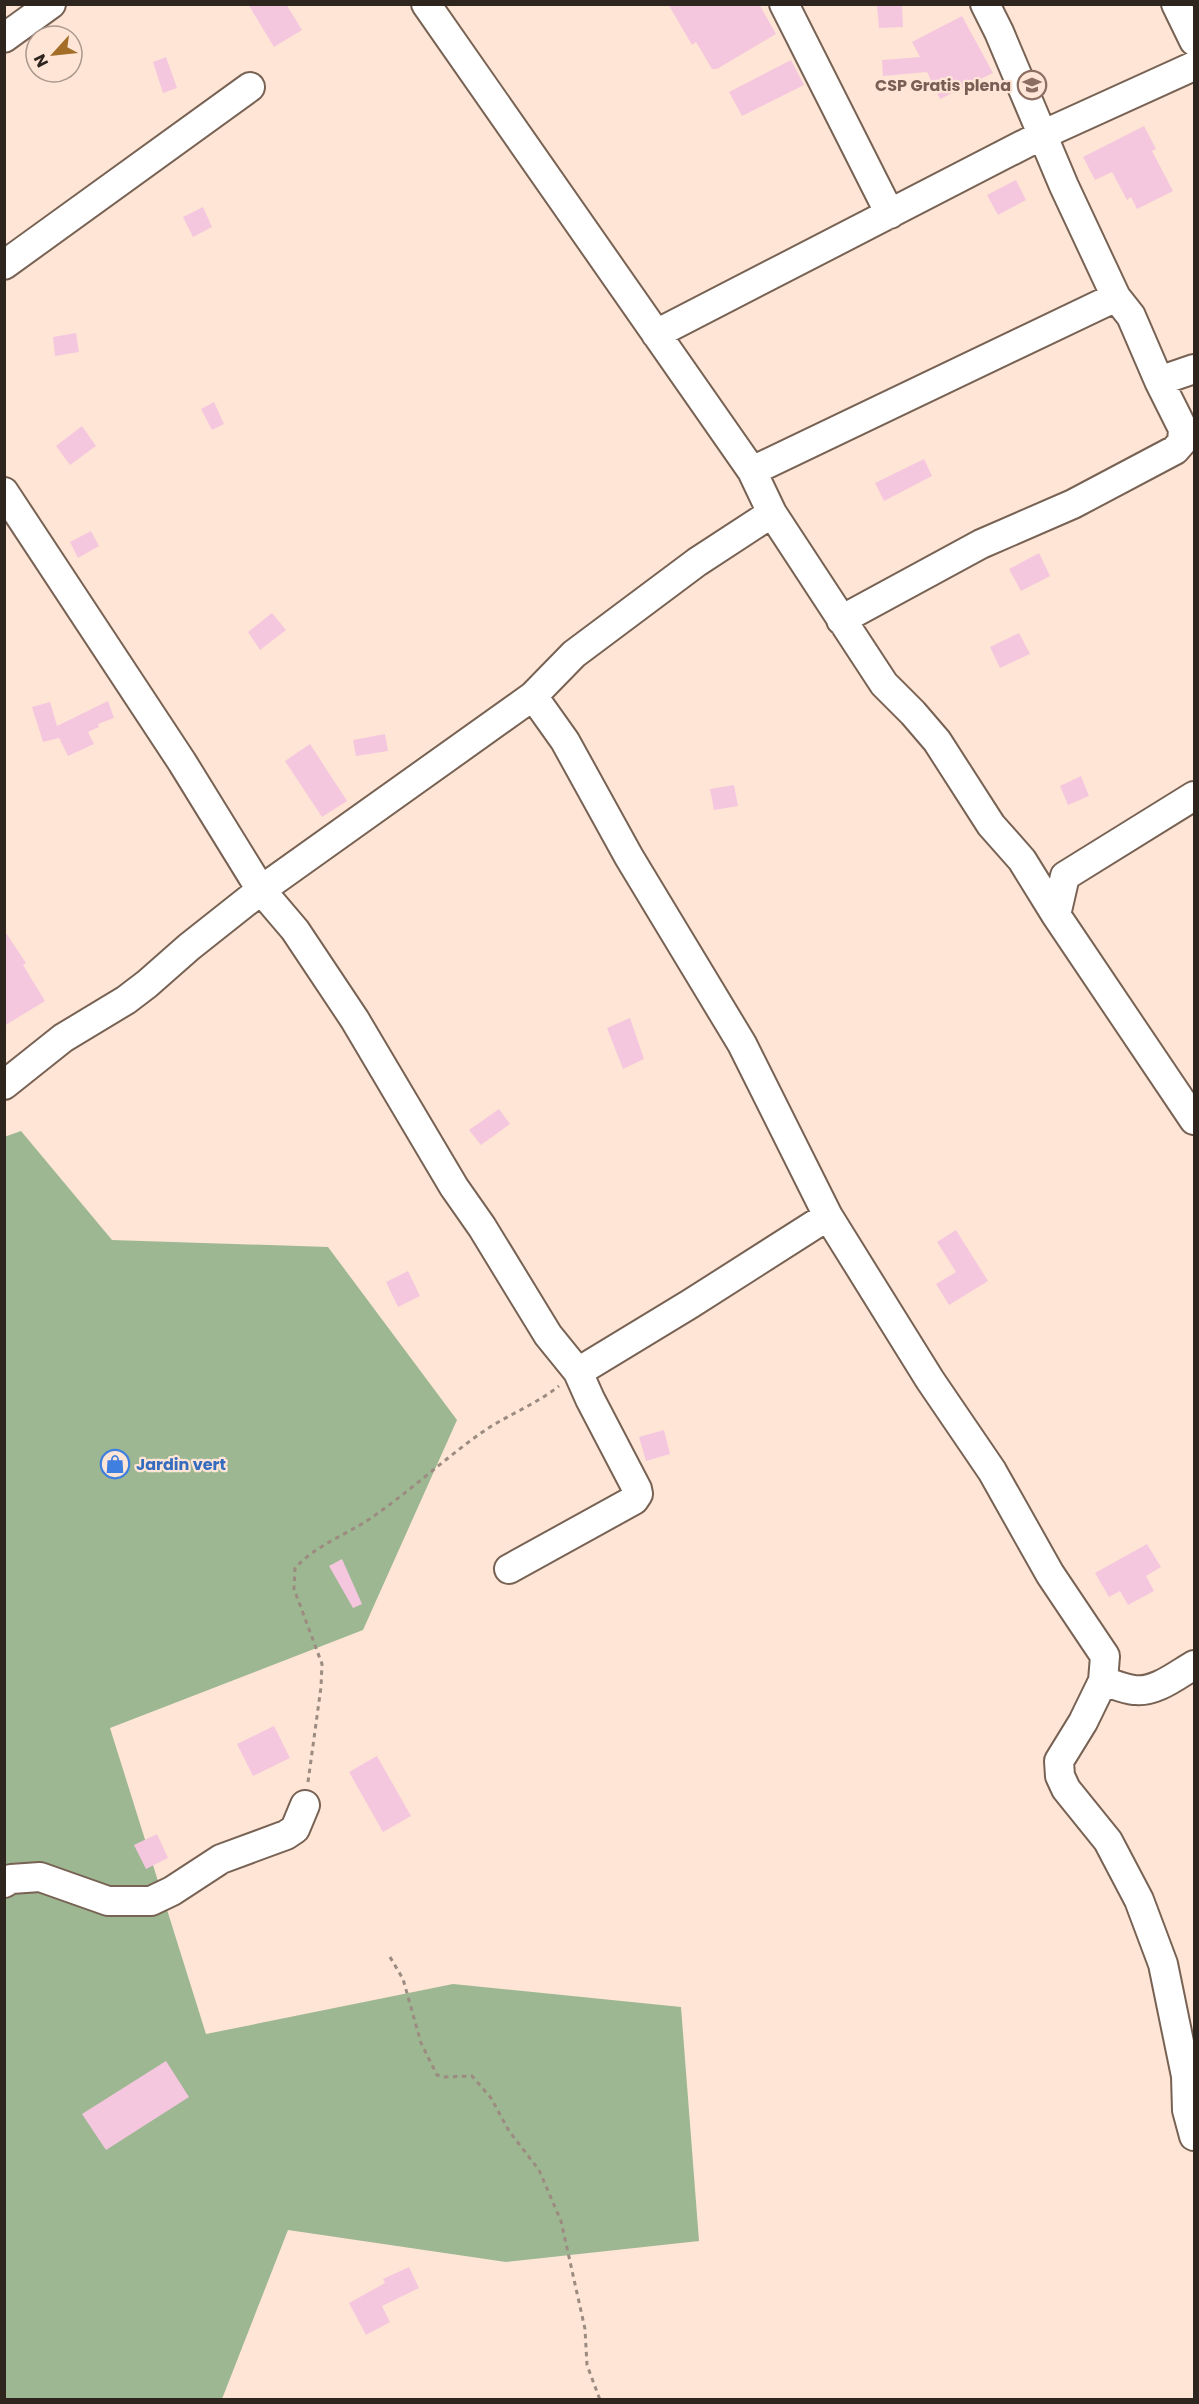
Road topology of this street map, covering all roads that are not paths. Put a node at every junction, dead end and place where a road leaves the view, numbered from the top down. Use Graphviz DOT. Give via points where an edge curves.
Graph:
graph roads {
  1 [pos="51,4"];
  2 [pos="426,4"];
  3 [pos="784,4"];
  4 [pos="985,4"];
  5 [pos="1176,4"];
  6 [pos="4,38"];
  7 [pos="1194,41"];
  8 [pos="1194,66"];
  9 [pos="250,87"];
  10 [pos="1042,135"];
  11 [pos="890,214"];
  12 [pos="4,265"];
  13 [pos="1116,297"];
  14 [pos="656,334"];
  15 [pos="1194,369"];
  16 [pos="1159,381"];
  17 [pos="1188,453"];
  18 [pos="752,471"];
  19 [pos="4,492"];
  20 [pos="772,513"];
  21 [pos="841,620"];
  22 [pos="533,696"];
  23 [pos="1194,796"];
  24 [pos="1022,860"];
  25 [pos="1065,876"];
  26 [pos="261,890"];
  27 [pos="1056,915"];
  28 [pos="4,1085"];
  29 [pos="1194,1120"];
  30 [pos="828,1216"];
  31 [pos="578,1372"];
  32 [pos="509,1569"];
  33 [pos="1194,1665"];
  34 [pos="1103,1680"];
  35 [pos="305,1805"];
  36 [pos="4,1883"];
  37 [pos="1194,2136"];
  1 -- 6 [label="street"];
  2 -- 14 [label="street"];
  3 -- 11 [label="street"];
  4 -- 10 [label="street"];
  5 -- 7 [label="street"];
  8 -- 10 [label="street"];
  9 -- 12 [label="street"];
  10 -- 11 [label="street"];
  10 -- 13 [label="street"];
  11 -- 14 [label="street"];
  13 -- 16 [label="street" via="1131,316"];
  13 -- 18 [label="street"];
  14 -- 18 [label="street"];
  15 -- 16 [label="street"];
  16 -- 17 [label="street" via="1182,429"];
  17 -- 21 [label="street" via="1175,450 1083,498 981,544"];
  18 -- 20 [label="street"];
  19 -- 26 [label="street" via="182,762"];
  20 -- 21 [label="street"];
  20 -- 22 [label="street" via="697,562 574,654"];
  21 -- 24 [label="street" via="884,684 937,741 990,825"];
  22 -- 26 [label="street"];
  22 -- 30 [label="street" via="565,741 742,1044"];
  23 -- 25 [label="street"];
  24 -- 25 [label="street"];
  24 -- 27 [label="street"];
  25 -- 27 [label="street"];
  26 -- 28 [label="street" via="126,1000 63,1038"];
  26 -- 31 [label="street" via="321,966 454,1187 548,1335"];
  27 -- 29 [label="street"];
  30 -- 31 [label="street"];
  30 -- 34 [label="street" via="1105,1656"];
  31 -- 32 [label="street" via="638,1494 634,1500"];
  33 -- 34 [label="street" via="1143,1690"];
  34 -- 37 [label="street" via="1059,1761 1060,1776 1066,1790 1108,1841 1139,1900 1163,1964"];
  35 -- 36 [label="street" via="295,1829 286,1835 221,1859 151,1901 108,1901 40,1878"];
}
